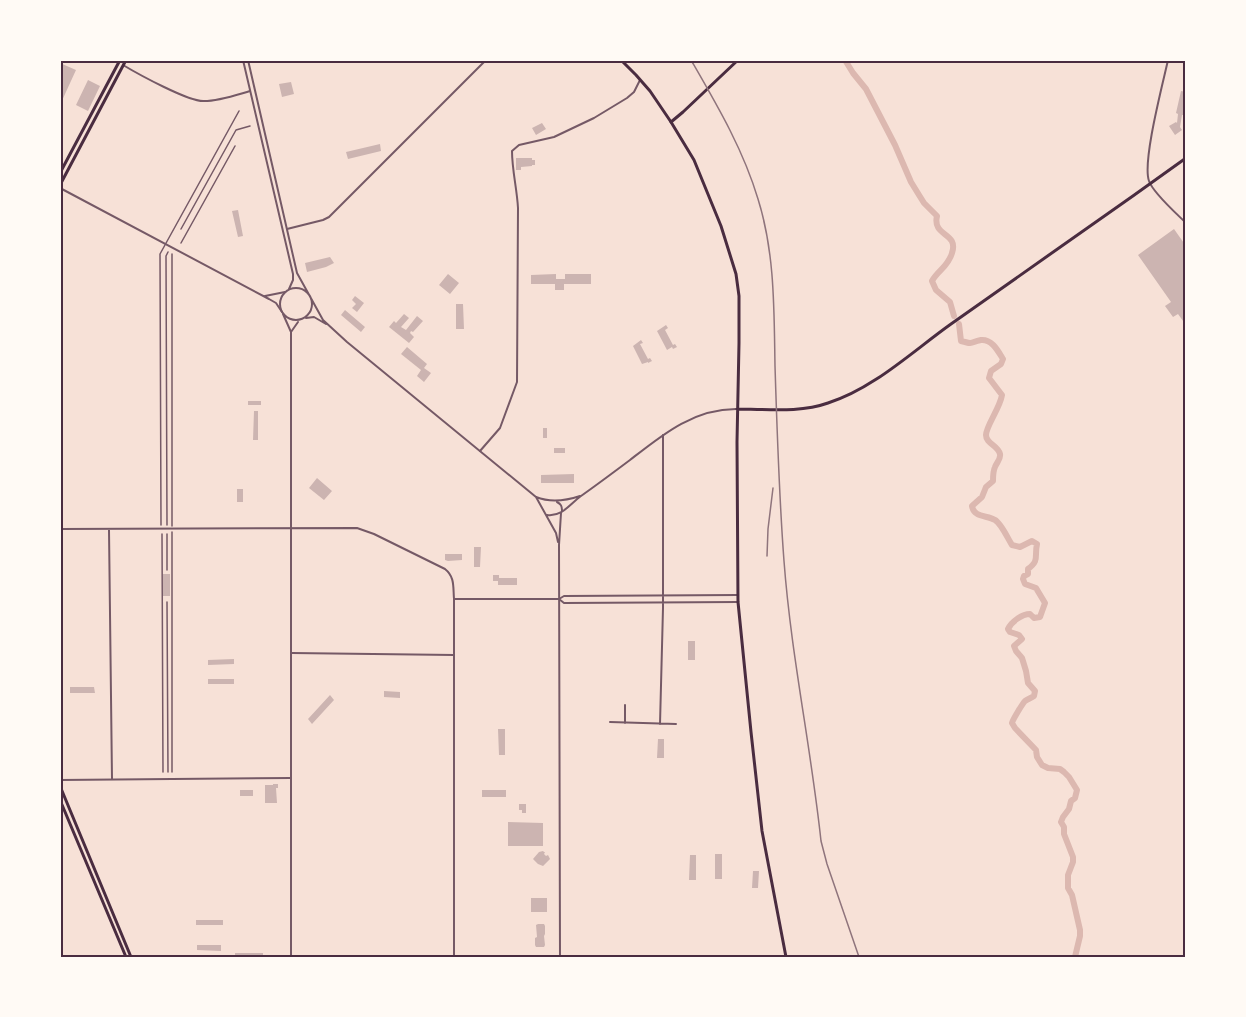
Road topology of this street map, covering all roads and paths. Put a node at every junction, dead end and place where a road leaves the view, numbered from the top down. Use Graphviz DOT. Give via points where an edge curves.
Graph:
graph roads {
  1 [pos="126,60"];
  2 [pos="243,60"];
  3 [pos="248,60"];
  4 [pos="486,60"];
  5 [pos="621,60"];
  6 [pos="738,60"];
  7 [pos="1168,60"];
  8 [pos="120,61"];
  9 [pos="123,65"];
  10 [pos="641,80"];
  11 [pos="250,92"];
  12 [pos="238,111"];
  13 [pos="671,122"];
  14 [pos="250,126"];
  15 [pos="82,132"];
  16 [pos="87,134"];
  17 [pos="235,146"];
  18 [pos="1186,158"];
  19 [pos="60,173"];
  20 [pos="1150,184"];
  21 [pos="60,186"];
  22 [pos="282,209"];
  23 [pos="278,210"];
  24 [pos="1186,223"];
  25 [pos="181,229"];
  26 [pos="287,229"];
  27 [pos="282,230"];
  28 [pos="181,243"];
  29 [pos="166,244"];
  30 [pos="168,252"];
  31 [pos="172,254"];
  32 [pos="289,289"];
  33 [pos="285,292"];
  34 [pos="264,296"];
  35 [pos="310,297"];
  36 [pos="283,313"];
  37 [pos="302,319"];
  38 [pos="329,326"];
  39 [pos="291,332"];
  40 [pos="738,409"];
  41 [pos="663,435"];
  42 [pos="480,452"];
  43 [pos="580,496"];
  44 [pos="536,497"];
  45 [pos="550,501"];
  46 [pos="555,501"];
  47 [pos="562,512"];
  48 [pos="545,513"];
  49 [pos="161,525"];
  50 [pos="167,525"];
  51 [pos="172,526"];
  52 [pos="291,528"];
  53 [pos="60,529"];
  54 [pos="109,529"];
  55 [pos="172,532"];
  56 [pos="162,534"];
  57 [pos="166,534"];
  58 [pos="559,545"];
  59 [pos="167,570"];
  60 [pos="738,595"];
  61 [pos="663,596"];
  62 [pos="454,599"];
  63 [pos="559,599"];
  64 [pos="167,602"];
  65 [pos="738,602"];
  66 [pos="663,603"];
  67 [pos="292,653"];
  68 [pos="454,655"];
  69 [pos="625,705"];
  70 [pos="610,722"];
  71 [pos="625,723"];
  72 [pos="660,724"];
  73 [pos="676,724"];
  74 [pos="163,772"];
  75 [pos="168,772"];
  76 [pos="172,772"];
  77 [pos="291,778"];
  78 [pos="112,779"];
  79 [pos="60,780"];
  80 [pos="60,786"];
  81 [pos="60,800"];
  82 [pos="110,914"];
  83 [pos="126,957"];
  84 [pos="130,957"];
  85 [pos="291,957"];
  86 [pos="454,957"];
  87 [pos="560,957"];
  88 [pos="786,957"];
  1 -- 9 [label="main road"];
  2 -- 11 [label="street"];
  3 -- 22 [label="street"];
  4 -- 26 [label="street" via="328,217"];
  5 -- 10 [label="main road"];
  6 -- 13 [label="main road"];
  7 -- 20 [label="street" via="1149,154"];
  8 -- 9 [label="main road"];
  8 -- 15 [label="main road"];
  9 -- 11 [label="street" via="196,101"];
  9 -- 16 [label="main road"];
  10 -- 13 [label="main road"];
  10 -- 42 [label="street" via="627,98 594,118 554,137 512,150 518,208 517,382 500,428"];
  11 -- 23 [label="street"];
  12 -- 29 [label="street"];
  13 -- 40 [label="main road" via="694,160 736,274"];
  14 -- 25 [label="street" via="236,130"];
  15 -- 16 [label="main road"];
  15 -- 19 [label="main road"];
  16 -- 21 [label="main road"];
  17 -- 28 [label="street"];
  18 -- 20 [label="main road"];
  20 -- 24 [label="street"];
  20 -- 40 [label="main road" via="847,397 814,407"];
  21 -- 29 [label="street"];
  22 -- 23 [label="street"];
  22 -- 26 [label="street"];
  23 -- 27 [label="street"];
  26 -- 27 [label="street"];
  26 -- 35 [label="street" via="297,273"];
  27 -- 32 [label="street" via="293,280"];
  29 -- 34 [label="street"];
  29 -- 49 [label="street" via="160,254"];
  30 -- 50 [label="street"];
  31 -- 51 [label="street"];
  32 -- 33 [label="street"];
  32 -- 35 [label="street" via="303,290"];
  33 -- 34 [label="street"];
  33 -- 36 [label="street" via="279,301"];
  34 -- 36 [label="street"];
  35 -- 37 [label="street" via="312,308"];
  35 -- 38 [label="street"];
  36 -- 37 [label="street" via="291,321"];
  36 -- 39 [label="street"];
  37 -- 38 [label="street" via="314,317"];
  37 -- 39 [label="street"];
  38 -- 42 [label="street"];
  39 -- 52 [label="street"];
  40 -- 41 [label="street" via="698,415"];
  40 -- 60 [label="main road"];
  41 -- 43 [label="street"];
  41 -- 61 [label="street"];
  42 -- 44 [label="street"];
  43 -- 46 [label="street"];
  43 -- 47 [label="street"];
  44 -- 45 [label="street"];
  44 -- 48 [label="street"];
  45 -- 46 [label="street"];
  45 -- 48 [label="street" via="544,507"];
  46 -- 47 [label="street"];
  47 -- 48 [label="street"];
  47 -- 58 [label="street"];
  48 -- 58 [label="street"];
  52 -- 54 [label="street"];
  52 -- 62 [label="street" via="365,530 448,572"];
  52 -- 67 [label="street"];
  53 -- 54 [label="street"];
  54 -- 78 [label="street"];
  55 -- 76 [label="street"];
  56 -- 74 [label="street"];
  57 -- 59 [label="street"];
  58 -- 63 [label="street"];
  60 -- 61 [label="street"];
  60 -- 65 [label="main road"];
  61 -- 63 [label="street"];
  61 -- 66 [label="street"];
  62 -- 63 [label="street"];
  62 -- 68 [label="street"];
  63 -- 66 [label="street" via="564,603"];
  63 -- 87 [label="street"];
  64 -- 75 [label="street"];
  65 -- 66 [label="street"];
  65 -- 88 [label="main road" via="759,809"];
  66 -- 72 [label="street"];
  67 -- 68 [label="street"];
  67 -- 77 [label="street"];
  68 -- 86 [label="street"];
  69 -- 71 [label="street"];
  70 -- 71 [label="street"];
  71 -- 72 [label="street"];
  72 -- 73 [label="street"];
  77 -- 78 [label="street"];
  77 -- 85 [label="street"];
  78 -- 79 [label="street"];
  80 -- 82 [label="main road"];
  81 -- 82 [label="main road"];
  82 -- 83 [label="main road"];
  82 -- 84 [label="main road"];
}
